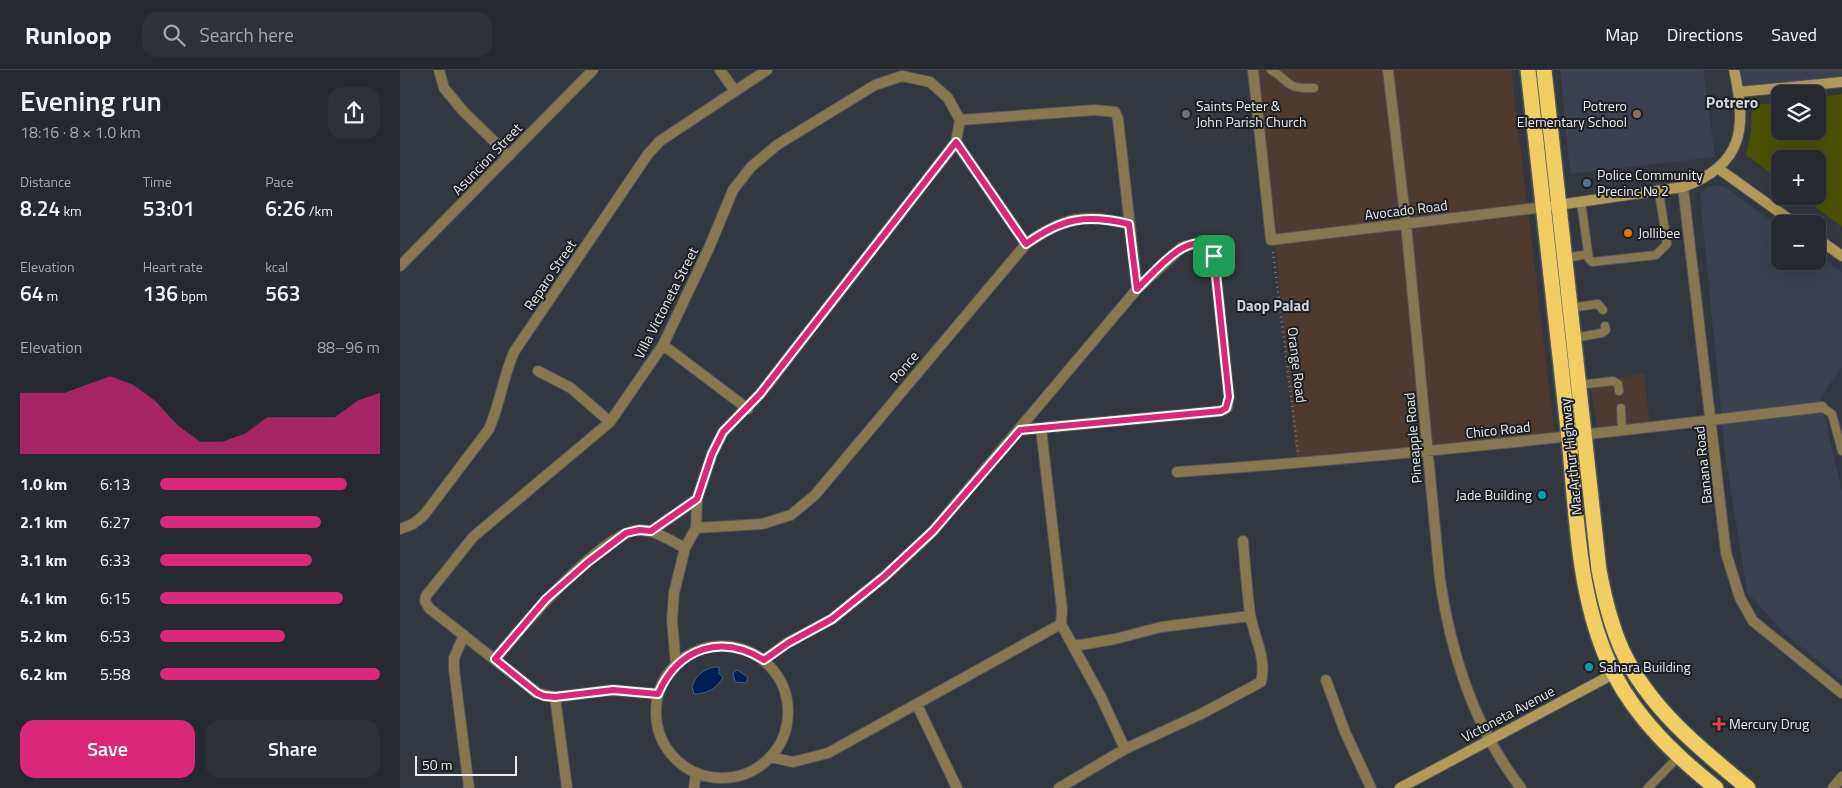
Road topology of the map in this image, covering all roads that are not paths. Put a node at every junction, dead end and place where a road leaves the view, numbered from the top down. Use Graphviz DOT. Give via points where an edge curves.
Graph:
graph roads {
  1 [pos="439,70"];
  2 [pos="593,70"];
  3 [pos="720,70"];
  4 [pos="767,70"];
  5 [pos="1253,70"];
  6 [pos="1271,70"];
  7 [pos="1388,70"];
  8 [pos="1528,70"];
  9 [pos="1544,70"];
  10 [pos="1734,70"];
  11 [pos="1842,82"];
  12 [pos="1314,88"];
  13 [pos="735,91"];
  14 [pos="1739,92"];
  15 [pos="960,120"];
  16 [pos="956,142"];
  17 [pos="509,156"];
  18 [pos="1719,169"];
  19 [pos="1683,187"];
  20 [pos="1659,192"];
  21 [pos="1581,202"];
  22 [pos="1560,205"];
  23 [pos="1544,207"];
  24 [pos="1783,215"];
  25 [pos="1129,224"];
  26 [pos="1406,224"];
  27 [pos="1026,244"];
  28 [pos="1826,245"];
  29 [pos="1588,254"];
  30 [pos="1842,256"];
  31 [pos="1566,258"];
  32 [pos="400,266"];
  33 [pos="1137,289"];
  34 [pos="1570,308"];
  35 [pos="1603,310"];
  36 [pos="1605,326"];
  37 [pos="1573,338"];
  38 [pos="663,345"];
  39 [pos="538,371"];
  40 [pos="1579,385"];
  41 [pos="1619,391"];
  42 [pos="1822,407"];
  43 [pos="1621,408"];
  44 [pos="748,409"];
  45 [pos="1712,420"];
  46 [pos="610,422"];
  47 [pos="1041,428"];
  48 [pos="1020,430"];
  49 [pos="1622,431"];
  50 [pos="1576,437"];
  51 [pos="1428,451"];
  52 [pos="1842,451"];
  53 [pos="1177,472"];
  54 [pos="697,499"];
  55 [pos="696,528"];
  56 [pos="400,529"];
  57 [pos="651,531"];
  58 [pos="1243,541"];
  59 [pos="686,548"];
  60 [pos="1250,616"];
  61 [pos="1061,624"];
  62 [pos="464,635"];
  63 [pos="1074,646"];
  64 [pos="495,659"];
  65 [pos="764,660"];
  66 [pos="676,664"];
  67 [pos="1630,665"];
  68 [pos="1614,673"];
  69 [pos="1326,680"];
  70 [pos="1842,693"];
  71 [pos="658,694"];
  72 [pos="555,697"];
  73 [pos="917,705"];
  74 [pos="1490,739"];
  75 [pos="1125,749"];
  76 [pos="1679,756"];
  77 [pos="770,757"];
  78 [pos="696,773"];
  79 [pos="1842,777"];
  80 [pos="715,783"];
  81 [pos="1712,787"];
  82 [pos="469,788"];
  83 [pos="567,788"];
  84 [pos="694,788"];
  85 [pos="956,788"];
  86 [pos="1059,788"];
  87 [pos="1371,788"];
  88 [pos="1400,788"];
  89 [pos="1521,788"];
  90 [pos="1648,788"];
  91 [pos="1748,788"];
  92 [pos="1833,788"];
  1 -- 17 [label="street" via="444,88"];
  2 -- 17 [label="street, Asuncion Street"];
  3 -- 13 [label="street"];
  4 -- 13 [label="street, Reparo Street"];
  5 -- 26 [label="street, Avocado Road" via="1271,240"];
  6 -- 12 [label="lane" via="1291,86"];
  7 -- 26 [label="street, Pineapple Road"];
  8 -- 23 [label="highway, MacArthur Highway"];
  9 -- 22 [label="highway, MacArthur Highway"];
  10 -- 14 [label="main road"];
  11 -- 14 [label="main road"];
  13 -- 56 [label="street, Reparo Street" via="660,142 648,154 514,352 489,429 424,515"];
  14 -- 18 [label="main road" via="1742,120 1735,146"];
  15 -- 16 [label="street"];
  15 -- 25 [label="street" via="1114,111 1118,119"];
  15 -- 38 [label="street, Villa Victoneta Street" via="948,98 930,82 902,76 875,86 777,145 751,167 733,190"];
  16 -- 27 [label="street"];
  16 -- 44 [label="street"];
  17 -- 32 [label="street, Asuncion Street"];
  18 -- 19 [label="main road" via="1703,180"];
  18 -- 24 [label="main road"];
  19 -- 20 [label="main road"];
  19 -- 45 [label="street, Banana Road"];
  20 -- 21 [label="main road"];
  20 -- 29 [label="lane" via="1667,244 1661,252 1595,262 1589,259"];
  21 -- 22 [label="main road"];
  21 -- 29 [label="lane"];
  22 -- 23 [label="main road"];
  22 -- 31 [label="highway, MacArthur Highway"];
  23 -- 26 [label="street, Avocado Road"];
  23 -- 50 [label="highway, MacArthur Highway"];
  25 -- 27 [label="street, Ponce" via="1103,218 1076,219 1048,228"];
  25 -- 33 [label="street"];
  26 -- 51 [label="street, Pineapple Road"];
  27 -- 55 [label="street, Ponce" via="815,494 797,510 762,524"];
  28 -- 30 [label="main road"];
  29 -- 31 [label="lane"];
  31 -- 34 [label="highway, MacArthur Highway"];
  33 -- 47 [label="street" via="1182,247 1197,243 1211,249 1229,397 1226,408"];
  33 -- 48 [label="street"];
  34 -- 35 [label="lane" via="1598,304"];
  34 -- 37 [label="highway, MacArthur Highway"];
  36 -- 37 [label="lane" via="1602,333"];
  37 -- 40 [label="highway, MacArthur Highway"];
  38 -- 44 [label="street"];
  38 -- 46 [label="street, Villa Victoneta Street"];
  39 -- 46 [label="street" via="571,388"];
  40 -- 41 [label="lane" via="1613,381 1618,384"];
  40 -- 50 [label="highway, MacArthur Highway"];
  42 -- 45 [label="street, Chico Road"];
  42 -- 52 [label="lane" via="1832,414"];
  43 -- 49 [label="lane"];
  44 -- 54 [label="street" via="723,432"];
  45 -- 49 [label="street, Chico Road"];
  45 -- 70 [label="street, Banana Road" via="1726,553 1740,598 1753,621"];
  46 -- 62 [label="street, Villa Victoneta Street" via="473,537 426,596 429,608"];
  47 -- 48 [label="street"];
  47 -- 61 [label="street"];
  48 -- 65 [label="street" via="933,531 885,576 832,619"];
  49 -- 50 [label="street, Chico Road"];
  50 -- 51 [label="street, Chico Road"];
  50 -- 67 [label="highway, MacArthur Highway" via="1601,579 1613,626"];
  50 -- 68 [label="highway, MacArthur Highway" via="1577,532 1583,572 1598,631"];
  51 -- 53 [label="street, Chico Road"];
  51 -- 74 [label="street, Pineapple Road" via="1447,626 1463,680"];
  54 -- 55 [label="street"];
  54 -- 57 [label="street"];
  55 -- 59 [label="street"];
  57 -- 59 [label="street"];
  57 -- 64 [label="street" via="626,533 588,562 546,599"];
  58 -- 60 [label="street"];
  59 -- 66 [label="street" via="674,593 672,620"];
  60 -- 63 [label="street" via="1161,626"];
  60 -- 75 [label="street" via="1262,659 1264,671 1261,682"];
  61 -- 63 [label="street"];
  61 -- 73 [label="street"];
  62 -- 64 [label="street"];
  62 -- 82 [label="street" via="454,658 454,669"];
  63 -- 75 [label="street"];
  64 -- 72 [label="street" via="537,693"];
  65 -- 66 [label="street" via="736,648 714,646 694,652"];
  65 -- 77 [label="street" via="784,688 789,710 786,732"];
  66 -- 71 [label="street"];
  67 -- 68 [label="main road, Victoneta Avenue"];
  67 -- 91 [label="highway, MacArthur Highway" via="1654,700 1680,729"];
  68 -- 74 [label="main road, Victoneta Avenue"];
  68 -- 76 [label="highway, MacArthur Highway" via="1643,718"];
  69 -- 87 [label="street"];
  71 -- 72 [label="street" via="613,690"];
  71 -- 78 [label="street" via="656,718 662,741 676,760"];
  72 -- 83 [label="street"];
  73 -- 77 [label="street" via="828,754 793,762"];
  73 -- 85 [label="street"];
  74 -- 88 [label="main road, Victoneta Avenue"];
  74 -- 89 [label="street, Pineapple Road"];
  75 -- 86 [label="street"];
  76 -- 81 [label="highway, MacArthur Highway"];
  76 -- 90 [label="lane"];
  77 -- 80 [label="street" via="759,767"];
  78 -- 80 [label="street"];
  78 -- 84 [label="street"];
  79 -- 92 [label="street"];
}
